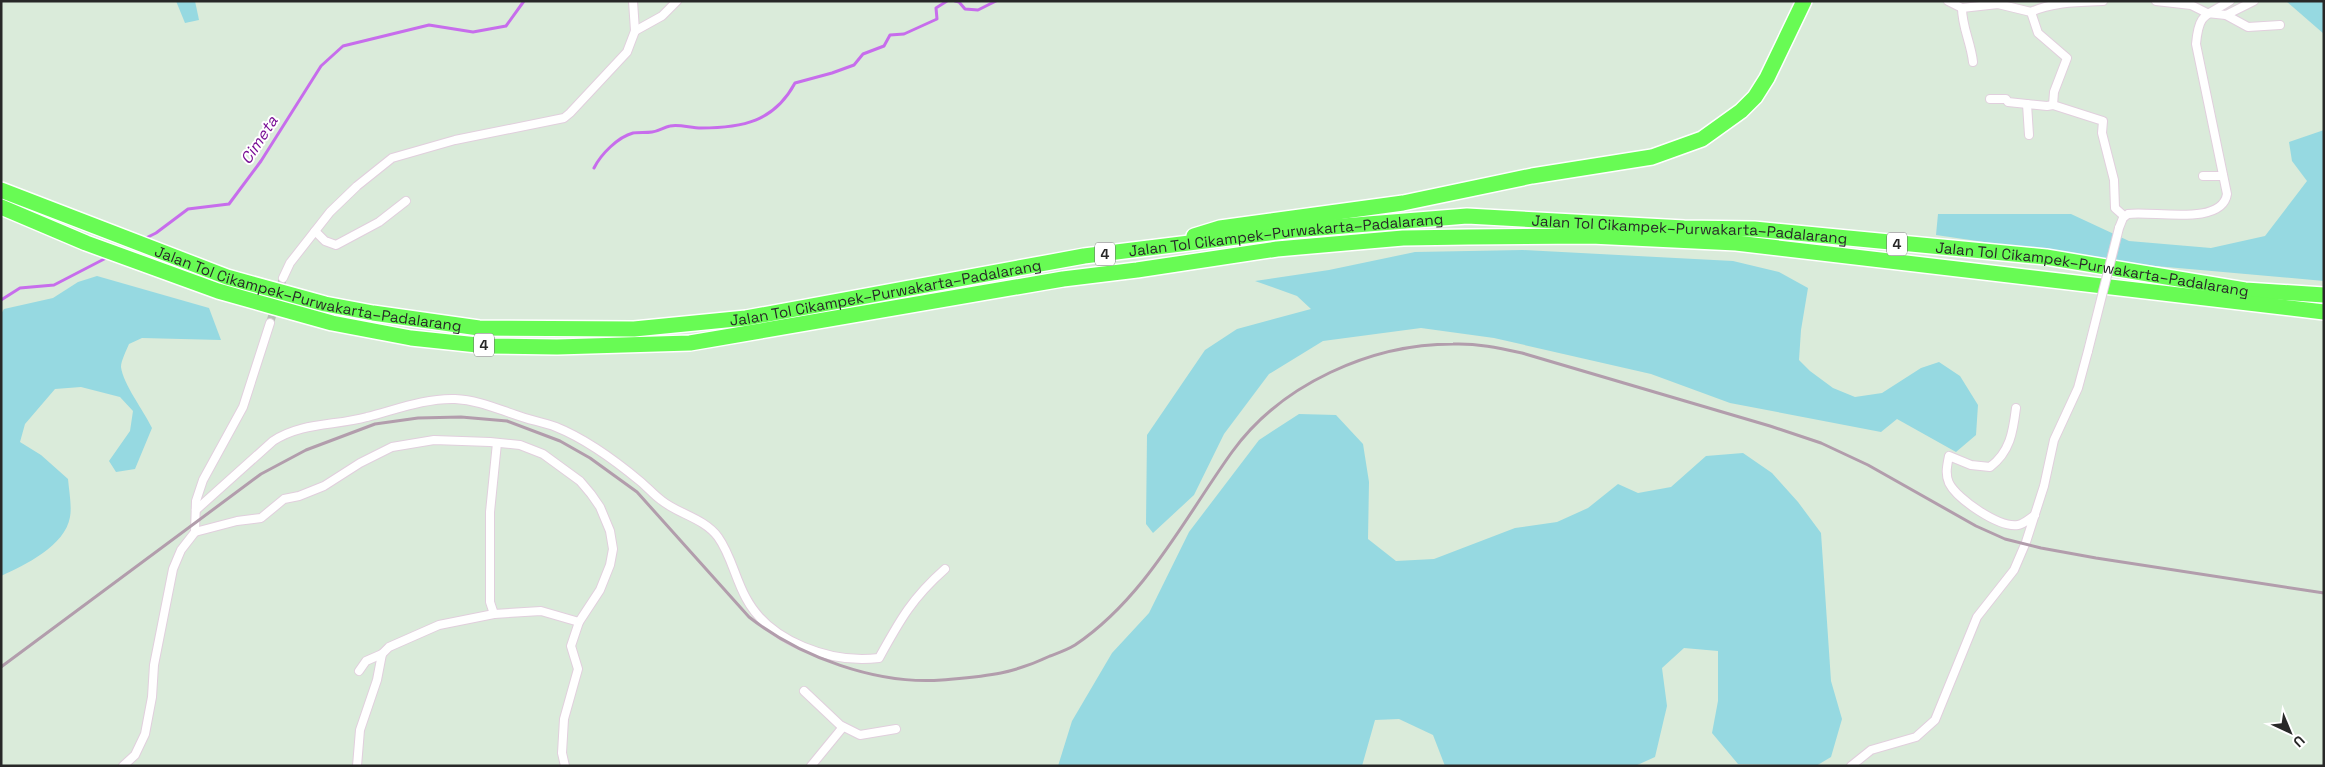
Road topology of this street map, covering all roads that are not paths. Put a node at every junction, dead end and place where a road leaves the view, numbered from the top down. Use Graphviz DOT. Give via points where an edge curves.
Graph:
graph roads {
  1 [pos="633,1"];
  2 [pos="677,1"];
  3 [pos="1804,1"];
  4 [pos="1948,1"];
  5 [pos="2103,1"];
  6 [pos="2156,1"];
  7 [pos="2230,1"];
  8 [pos="2254,1"];
  9 [pos="1962,8"];
  10 [pos="2030,12"];
  11 [pos="2207,13"];
  12 [pos="2226,15"];
  13 [pos="2280,25"];
  14 [pos="635,32"];
  15 [pos="1973,62"];
  16 [pos="1990,99"];
  17 [pos="2027,104"];
  18 [pos="2053,105"];
  19 [pos="2029,135"];
  20 [pos="2202,176"];
  21 [pos="2223,176"];
  22 [pos="1,190"];
  23 [pos="406,201"];
  24 [pos="1,208"];
  25 [pos="2124,216"];
  26 [pos="315,232"];
  27 [pos="1163,247"];
  28 [pos="283,278"];
  29 [pos="2324,295"];
  30 [pos="2324,312"];
  31 [pos="270,324"];
  32 [pos="2016,408"];
  33 [pos="497,443"];
  34 [pos="196,510"];
  35 [pos="2035,515"];
  36 [pos="195,532"];
  37 [pos="945,569"];
  38 [pos="494,614"];
  39 [pos="579,622"];
  40 [pos="382,654"];
  41 [pos="359,671"];
  42 [pos="804,691"];
  43 [pos="843,727"];
  44 [pos="896,729"];
  45 [pos="124,766"];
  46 [pos="357,766"];
  47 [pos="565,766"];
  48 [pos="811,766"];
  49 [pos="1851,766"];
  1 -- 14 [label="street"];
  2 -- 14 [label="street" via="658,19"];
  3 -- 27 [label="highway" via="1755,96 1741,111 1702,140 1652,157 1532,176 1403,203 1220,228"];
  4 -- 9 [label="street"];
  5 -- 10 [label="street" via="2078,2"];
  6 -- 11 [label="street" via="2191,5"];
  7 -- 11 [label="street"];
  8 -- 12 [label="street"];
  9 -- 10 [label="street" via="1998,4"];
  9 -- 15 [label="street" via="1962,22 1971,45"];
  10 -- 18 [label="street" via="2038,33 2067,58 2054,92"];
  11 -- 12 [label="street"];
  11 -- 21 [label="street" via="2198,26 2196,44"];
  12 -- 13 [label="street" via="2248,27"];
  14 -- 26 [label="street" via="622,59 564,118 455,140 392,158 340,201"];
  16 -- 17 [label="street"];
  17 -- 18 [label="street"];
  17 -- 19 [label="street"];
  18 -- 25 [label="street" via="2103,121 2102,133 2114,180 2115,208"];
  20 -- 21 [label="street"];
  21 -- 25 [label="street" via="2226,198 2212,212"];
  22 -- 27 [label="highway, Jalan Tol Cikampek–Purwakarta–Padalarang / 4" via="227,277 325,304 479,328 634,328 746,318 1084,256"];
  23 -- 26 [label="street" via="379,222 336,245"];
  24 -- 30 [label="highway, Jalan Tol Cikampek–Purwakarta–Padalarang / 4" via="218,291 332,324 412,338 487,346 690,343 1063,279 1277,248 1403,238 1538,236 1736,243"];
  25 -- 35 [label="street, bridge" via="2118,228 2078,388 2054,440"];
  26 -- 28 [label="street" via="290,263"];
  27 -- 29 [label="highway, Jalan Tol Cikampek–Purwakarta–Padalarang / 4" via="1294,230 1468,216 1754,230 2046,258 2245,290"];
  31 -- 34 [label="street" via="243,407 203,480"];
  32 -- 35 [label="street" via="2011,437 2003,456 1990,467 1971,465 1949,456 1946,470 1950,484 1965,501 1995,520 2008,525 2020,524"];
  33 -- 36 [label="street" via="434,440 392,447 324,486 284,499 261,518"];
  33 -- 38 [label="street" via="490,512 490,602"];
  33 -- 39 [label="street" via="520,445 543,454 580,481 600,507 613,549 600,590"];
  34 -- 36 [label="street"];
  34 -- 37 [label="street" via="284,433 352,421 421,402 454,399 491,405 557,428 611,460 662,501 710,529 731,560 739,584 757,615 783,636 811,649 843,659 879,658 904,612"];
  35 -- 49 [label="street" via="2014,570 1977,617 1935,720 1916,737 1871,750"];
  36 -- 45 [label="street" via="177,557 173,569 154,665 145,734 135,756"];
  38 -- 39 [label="street" via="541,611"];
  38 -- 40 [label="street" via="423,631 389,647"];
  39 -- 47 [label="street" via="571,646 578,676 564,719 562,753"];
  40 -- 41 [label="street" via="366,661"];
  40 -- 46 [label="street" via="360,730"];
  42 -- 43 [label="street"];
  43 -- 44 [label="street" via="860,735"];
  43 -- 48 [label="street"];
}
